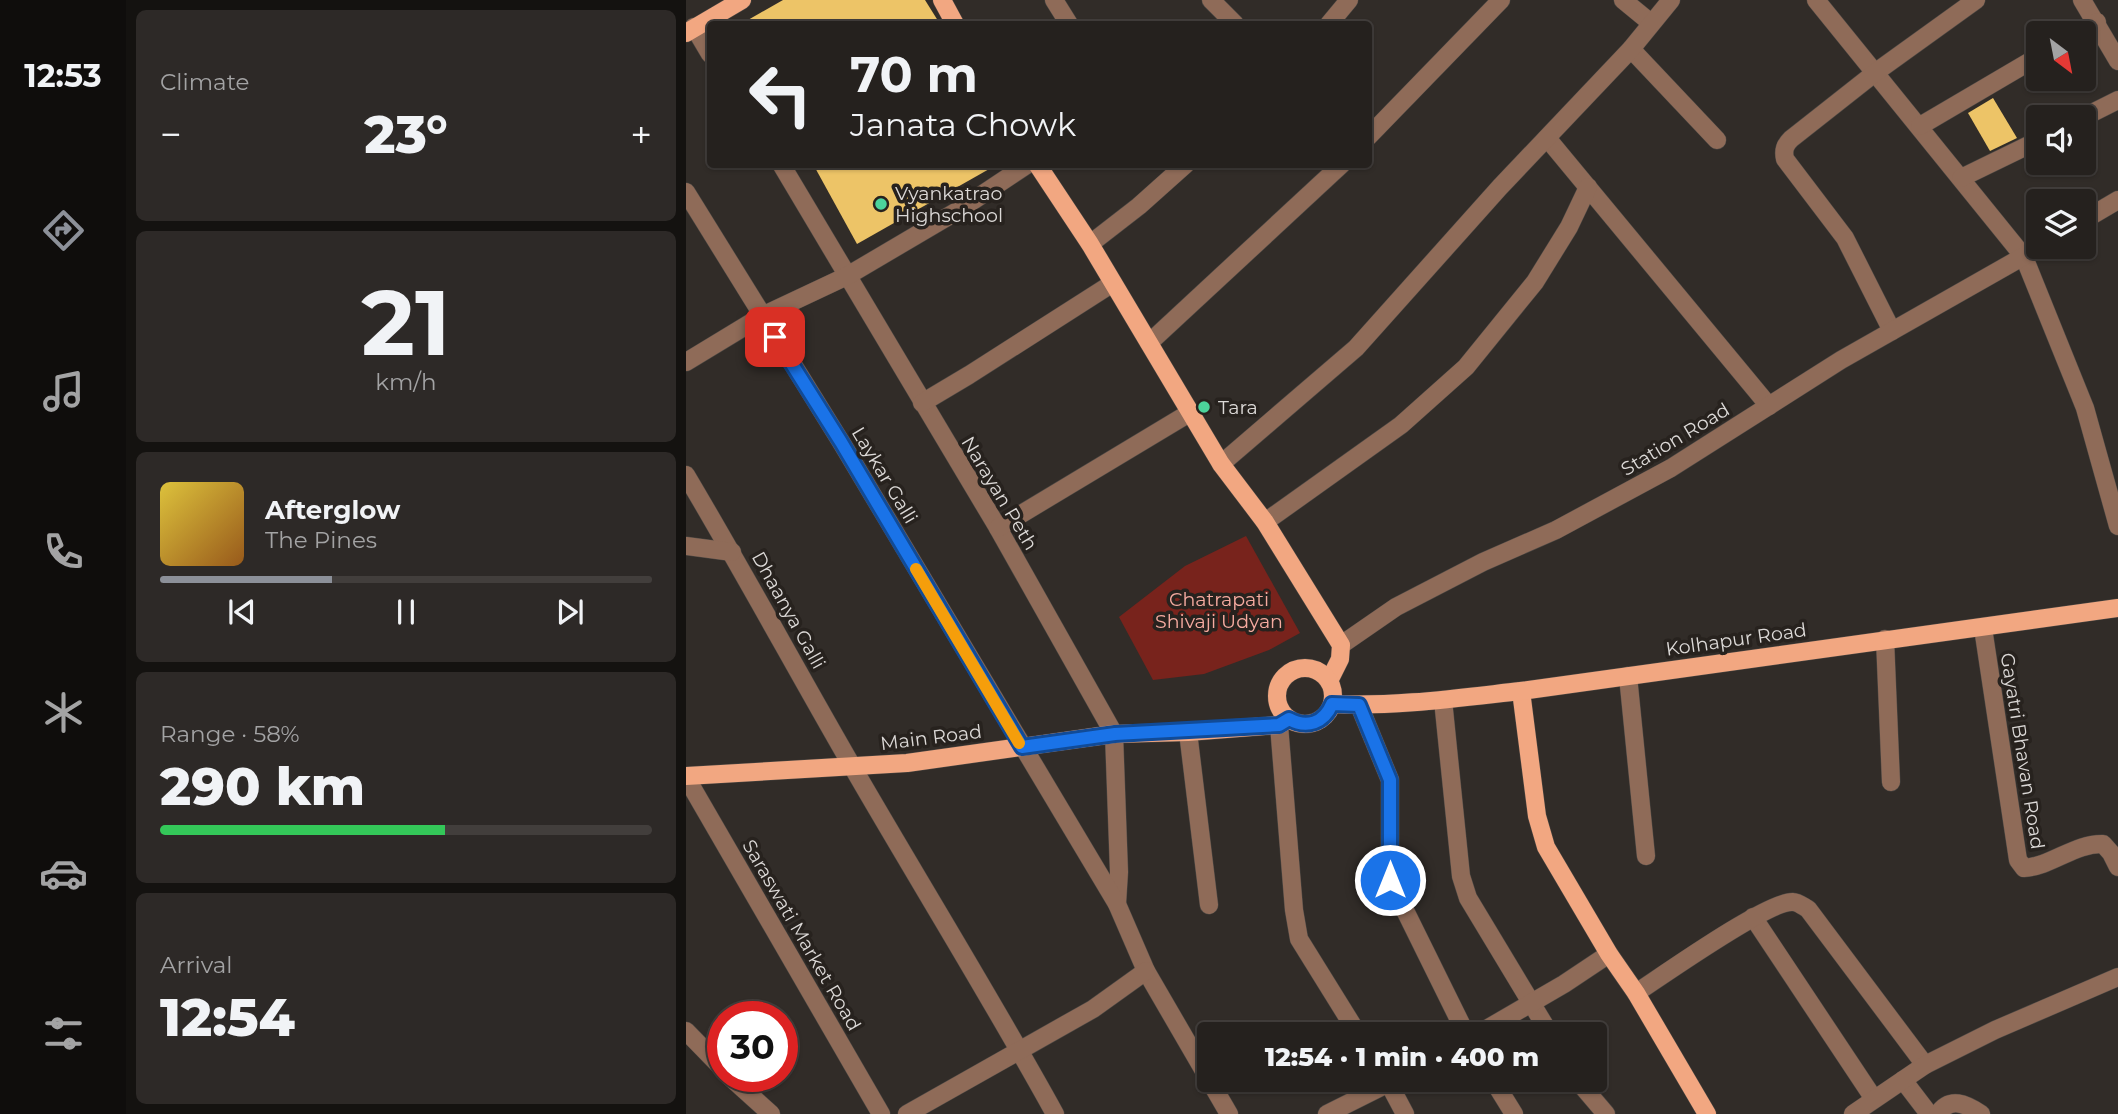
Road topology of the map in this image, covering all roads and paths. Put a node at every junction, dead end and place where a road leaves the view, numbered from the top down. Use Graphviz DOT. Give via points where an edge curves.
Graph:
graph roads {
  1 [pos="742,0"];
  2 [pos="942,0"];
  3 [pos="1054,0"];
  4 [pos="1211,0"];
  5 [pos="1349,0"];
  6 [pos="1501,0"];
  7 [pos="1623,0"];
  8 [pos="1671,0"];
  9 [pos="1816,0"];
  10 [pos="1976,0"];
  11 [pos="2082,0"];
  12 [pos="953,21"];
  13 [pos="1067,21"];
  14 [pos="1232,21"];
  15 [pos="1332,21"];
  16 [pos="2095,21"];
  17 [pos="2096,22"];
  18 [pos="1651,23"];
  19 [pos="690,30"];
  20 [pos="1631,49"];
  21 [pos="707,50"];
  22 [pos="2118,61"];
  23 [pos="2026,64"];
  24 [pos="1876,72"];
  25 [pos="2118,100"];
  26 [pos="2096,111"];
  27 [pos="1920,126"];
  28 [pos="1372,133"];
  29 [pos="1547,138"];
  30 [pos="1717,140"];
  31 [pos="2026,146"];
  32 [pos="782,168"];
  33 [pos="1022,168"];
  34 [pos="1040,168"];
  35 [pos="1182,168"];
  36 [pos="1338,168"];
  37 [pos="1961,178"];
  38 [pos="1588,187"];
  39 [pos="686,192"];
  40 [pos="2118,200"];
  41 [pos="2096,213"];
  42 [pos="1090,244"];
  43 [pos="2024,257"];
  44 [pos="847,275"];
  45 [pos="1113,282"];
  46 [pos="762,316"];
  47 [pos="1892,331"];
  48 [pos="1149,342"];
  49 [pos="686,362"];
  50 [pos="922,403"];
  51 [pos="1769,405"];
  52 [pos="1191,412"];
  53 [pos="1221,464"];
  54 [pos="686,475"];
  55 [pos="1265,522"];
  56 [pos="2118,526"];
  57 [pos="998,528"];
  58 [pos="686,545"];
  59 [pos="732,552"];
  60 [pos="2118,608"];
  61 [pos="1983,628"];
  62 [pos="1885,639"];
  63 [pos="1341,645"];
  64 [pos="1628,676"];
  65 [pos="1329,681"];
  66 [pos="1521,691"];
  67 [pos="1443,700"];
  68 [pos="1332,704"];
  69 [pos="1359,705"];
  70 [pos="1277,723"];
  71 [pos="1188,732"];
  72 [pos="1115,734"];
  73 [pos="1022,747"];
  74 [pos="852,766"];
  75 [pos="686,776"];
  76 [pos="1891,782"];
  77 [pos="1646,856"];
  78 [pos="2118,867"];
  79 [pos="1117,904"];
  80 [pos="1209,905"];
  81 [pos="1753,917"];
  82 [pos="1609,954"];
  83 [pos="1146,971"];
  84 [pos="2118,977"];
  85 [pos="1636,993"];
  86 [pos="1531,1003"];
  87 [pos="1350,1022"];
  88 [pos="1460,1022"];
  89 [pos="1499,1022"];
  90 [pos="1543,1022"];
  91 [pos="686,1031"];
  92 [pos="1020,1049"];
  93 [pos="707,1053"];
  94 [pos="1925,1065"];
  95 [pos="1903,1080"];
  96 [pos="747,1092"];
  97 [pos="1369,1092"];
  98 [pos="1395,1092"];
  99 [pos="1500,1092"];
  100 [pos="1585,1092"];
  101 [pos="1874,1099"];
  102 [pos="771,1114"];
  103 [pos="881,1114"];
  104 [pos="907,1114"];
  105 [pos="1055,1114"];
  106 [pos="1228,1114"];
  107 [pos="1328,1114"];
  108 [pos="1405,1114"];
  109 [pos="1514,1114"];
  110 [pos="1605,1114"];
  111 [pos="1707,1114"];
  112 [pos="1853,1114"];
  113 [pos="1929,1114"];
  114 [pos="1938,1114"];
  115 [pos="1981,1114"];
  1 -- 19 [label="main road"];
  2 -- 12 [label="main road"];
  3 -- 13 [label="street"];
  4 -- 14 [label="street"];
  5 -- 15 [label="street"];
  6 -- 28 [label="street"];
  7 -- 18 [label="street"];
  8 -- 18 [label="street"];
  9 -- 24 [label="street"];
  10 -- 24 [label="street"];
  11 -- 16 [label="street"];
  17 -- 22 [label="street"];
  18 -- 20 [label="street"];
  19 -- 21 [label="street"];
  20 -- 29 [label="street"];
  20 -- 30 [label="street"];
  23 -- 27 [label="street"];
  24 -- 27 [label="street"];
  24 -- 47 [label="street" via="1791,139 1783,151 1845,238"];
  25 -- 26 [label="street"];
  27 -- 37 [label="street"];
  29 -- 38 [label="street"];
  29 -- 53 [label="street" via="1356,348"];
  31 -- 37 [label="street"];
  32 -- 44 [label="street, Narayan Peth"];
  33 -- 44 [label="street"];
  34 -- 42 [label="main road"];
  35 -- 42 [label="street"];
  36 -- 48 [label="street"];
  37 -- 43 [label="street"];
  38 -- 51 [label="street"];
  38 -- 55 [label="street" via="1535,282 1466,367 1401,425"];
  39 -- 46 [label="street, Laykar Galli"];
  40 -- 41 [label="street"];
  42 -- 45 [label="main road"];
  43 -- 47 [label="street, Station Road"];
  43 -- 56 [label="street" via="2085,408"];
  44 -- 46 [label="street"];
  44 -- 50 [label="street, Narayan Peth"];
  45 -- 48 [label="main road"];
  45 -- 50 [label="street"];
  46 -- 49 [label="street"];
  46 -- 73 [label="street, Laykar Galli"];
  47 -- 51 [label="street, Station Road"];
  48 -- 52 [label="main road"];
  50 -- 57 [label="street, Narayan Peth"];
  51 -- 63 [label="street, Station Road" via="1671,468 1396,607"];
  52 -- 53 [label="main road"];
  52 -- 57 [label="street"];
  53 -- 55 [label="main road"];
  54 -- 59 [label="street, Dhaanya Galli"];
  55 -- 63 [label="main road"];
  57 -- 72 [label="street, Narayan Peth"];
  58 -- 59 [label="street"];
  59 -- 74 [label="street, Dhaanya Galli"];
  60 -- 61 [label="main road, Kolhapur Road"];
  61 -- 62 [label="main road, Kolhapur Road"];
  61 -- 78 [label="street, Gayatri Bhavan Road" via="2018,860 2024,868 2036,867 2092,844 2103,844"];
  62 -- 64 [label="main road, Kolhapur Road"];
  62 -- 76 [label="street"];
  63 -- 65 [label="main road"];
  64 -- 66 [label="main road, Kolhapur Road"];
  64 -- 77 [label="street"];
  65 -- 68 [label="main road"];
  65 -- 70 [label="main road" via="1308,668 1286,676 1277,699"];
  66 -- 67 [label="main road, Kolhapur Road"];
  66 -- 82 [label="main road" via="1546,847"];
  67 -- 69 [label="main road, Kolhapur Road"];
  67 -- 86 [label="street" via="1461,876 1468,898"];
  68 -- 69 [label="main road, Kolhapur Road"];
  68 -- 70 [label="main road" via="1317,722"];
  69 -- 88 [label="street" via="1390,780 1390,880"];
  70 -- 71 [label="main road, Main Road"];
  70 -- 87 [label="street" via="1298,939"];
  71 -- 72 [label="main road, Main Road"];
  71 -- 80 [label="street"];
  72 -- 73 [label="main road, Main Road"];
  72 -- 79 [label="street"];
  73 -- 74 [label="main road, Main Road"];
  73 -- 79 [label="street, Laykar Galli"];
  74 -- 75 [label="main road, Main Road"];
  74 -- 92 [label="street, Dhaanya Galli"];
  75 -- 103 [label="street, Saraswati Market Road"];
  79 -- 83 [label="street, Laykar Galli"];
  81 -- 85 [label="street"];
  81 -- 94 [label="street" via="1775,905 1794,902 1808,909"];
  81 -- 101 [label="street"];
  82 -- 85 [label="main road"];
  82 -- 86 [label="street"];
  83 -- 92 [label="street" via="1093,1009"];
  83 -- 106 [label="street, Laykar Galli"];
  84 -- 94 [label="street"];
  85 -- 111 [label="main road"];
  86 -- 89 [label="street"];
  86 -- 90 [label="street"];
  91 -- 93 [label="street"];
  92 -- 104 [label="street"];
  92 -- 105 [label="street, Dhaanya Galli"];
  94 -- 95 [label="street"];
  95 -- 101 [label="street"];
  95 -- 113 [label="street"];
  96 -- 102 [label="street"];
  97 -- 107 [label="street"];
  98 -- 108 [label="street"];
  99 -- 109 [label="street"];
  100 -- 110 [label="street"];
  101 -- 112 [label="street"];
  114 -- 115 [label="street" via="1942,1107 1954,1103"];
}
